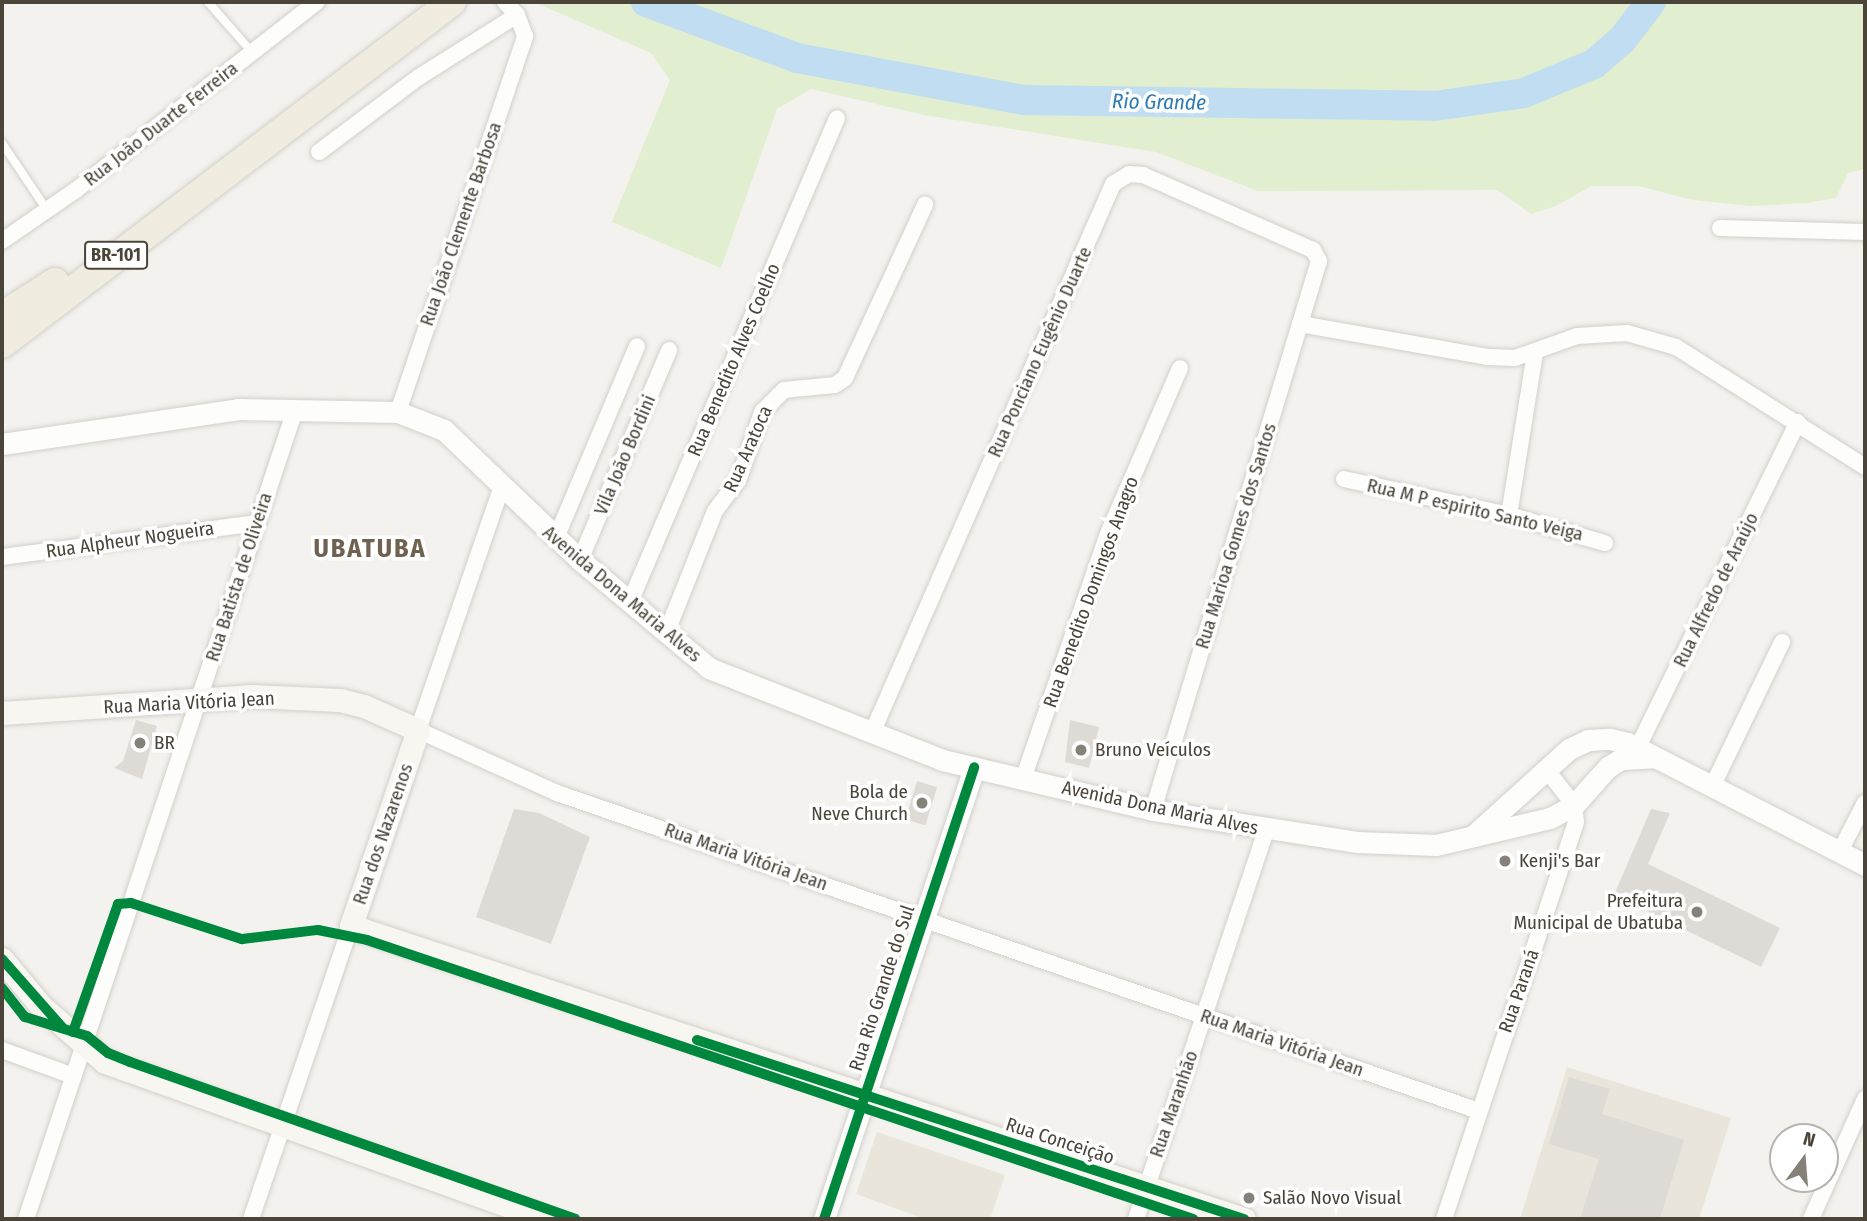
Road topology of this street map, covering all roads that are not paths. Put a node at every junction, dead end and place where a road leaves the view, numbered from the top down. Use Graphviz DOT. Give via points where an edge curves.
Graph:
graph roads {
  1 [pos="208,2"];
  2 [pos="317,2"];
  3 [pos="452,2"];
  4 [pos="505,2"];
  5 [pos="517,15"];
  6 [pos="252,52"];
  7 [pos="837,118"];
  8 [pos="2,143"];
  9 [pos="319,152"];
  10 [pos="230,167"];
  11 [pos="925,205"];
  12 [pos="47,210"];
  13 [pos="1720,228"];
  14 [pos="1865,232"];
  15 [pos="2,241"];
  16 [pos="1319,261"];
  17 [pos="2,316"];
  18 [pos="1300,324"];
  19 [pos="2,344"];
  20 [pos="637,346"];
  21 [pos="669,349"];
  22 [pos="1535,353"];
  23 [pos="1180,369"];
  24 [pos="398,412"];
  25 [pos="294,413"];
  26 [pos="1798,422"];
  27 [pos="2,444"];
  28 [pos="1865,467"];
  29 [pos="1344,479"];
  30 [pos="501,489"];
  31 [pos="1509,514"];
  32 [pos="257,523"];
  33 [pos="556,538"];
  34 [pos="1605,542"];
  35 [pos="2,557"];
  36 [pos="580,559"];
  37 [pos="630,602"];
  38 [pos="668,629"];
  39 [pos="1782,642"];
  40 [pos="198,702"];
  41 [pos="2,713"];
  42 [pos="418,730"];
  43 [pos="872,733"];
  44 [pos="1642,754"];
  45 [pos="974,767"];
  46 [pos="1546,769"];
  47 [pos="1023,779"];
  48 [pos="1712,787"];
  49 [pos="1865,803"];
  50 [pos="1574,805"];
  51 [pos="1153,810"];
  52 [pos="1265,830"];
  53 [pos="1469,840"];
  54 [pos="1840,851"];
  55 [pos="1865,864"];
  56 [pos="925,917"];
  57 [pos="351,926"];
  58 [pos="2,958"];
  59 [pos="1204,1016"];
  60 [pos="83,1046"];
  61 [pos="2,1049"];
  62 [pos="73,1076"];
  63 [pos="865,1095"];
  64 [pos="1865,1098"];
  65 [pos="1479,1111"];
  66 [pos="284,1124"];
  67 [pos="1146,1187"];
  68 [pos="26,1219"];
  69 [pos="251,1219"];
  70 [pos="547,1219"];
  71 [pos="824,1219"];
  72 [pos="1136,1219"];
  73 [pos="1244,1219"];
  74 [pos="1444,1219"];
  75 [pos="1811,1219"];
  1 -- 6 [label="lane"];
  2 -- 6 [label="street, Rua João Duarte Ferreira"];
  3 -- 10 [label="highway, BR-101"];
  4 -- 5 [label="street"];
  5 -- 9 [label="street" via="419,77"];
  5 -- 24 [label="street, Rua João Clemente Barbosa" via="525,36"];
  6 -- 12 [label="street, Rua João Duarte Ferreira"];
  7 -- 37 [label="street, Rua Benedito Alves Coelho"];
  8 -- 12 [label="lane"];
  10 -- 17 [label="highway, BR-101"];
  10 -- 19 [label="highway, BR-101"];
  11 -- 38 [label="street, Rua Aratoca" via="845,378 835,385 784,390 762,412 738,481 715,511"];
  12 -- 15 [label="street, Rua João Duarte Ferreira"];
  13 -- 14 [label="street"];
  16 -- 18 [label="street, Rua Marioa Gomes dos Santos"];
  16 -- 43 [label="street, Rua Ponciano Eugênio Duarte" via="1313,250 1143,175 1129,174 1113,184"];
  18 -- 22 [label="street" via="1487,357"];
  18 -- 51 [label="street, Rua Marioa Gomes dos Santos"];
  20 -- 33 [label="street, Vila João Bordini"];
  21 -- 36 [label="street, Vila João Bordini"];
  22 -- 26 [label="street" via="1577,336 1627,333 1676,347"];
  22 -- 31 [label="street"];
  23 -- 47 [label="street, Rua Benedito Domingos Anagro" via="1107,536"];
  24 -- 25 [label="street, Avenida Dona Maria Alves"];
  24 -- 30 [label="street, Avenida Dona Maria Alves" via="443,430"];
  25 -- 27 [label="street, Avenida Dona Maria Alves" via="238,409"];
  25 -- 32 [label="street, Rua Batista de Oliveira"];
  26 -- 28 [label="street"];
  26 -- 44 [label="street, Rua Alfredo de Araújo"];
  29 -- 31 [label="street, Rua M P espirito Santo Veiga"];
  30 -- 33 [label="street, Avenida Dona Maria Alves"];
  30 -- 42 [label="street, Rua dos Nazarenos"];
  31 -- 34 [label="street, Rua M P espirito Santo Veiga"];
  32 -- 35 [label="street, Rua Alpheur Nogueira"];
  32 -- 40 [label="street, Rua Batista de Oliveira"];
  33 -- 36 [label="street, Avenida Dona Maria Alves"];
  36 -- 37 [label="street, Avenida Dona Maria Alves"];
  37 -- 38 [label="street, Avenida Dona Maria Alves"];
  38 -- 43 [label="street, Avenida Dona Maria Alves" via="709,668"];
  39 -- 48 [label="street"];
  40 -- 41 [label="main road, Rua Maria Vitória Jean"];
  40 -- 42 [label="main road, Rua Maria Vitória Jean" via="252,696 340,700"];
  40 -- 60 [label="street, Rua Batista de Oliveira"];
  42 -- 56 [label="street, Rua Maria Vitória Jean" via="557,793"];
  42 -- 57 [label="main road, Rua dos Nazarenos"];
  43 -- 45 [label="street, Avenida Dona Maria Alves"];
  44 -- 46 [label="street" via="1610,740 1588,740"];
  44 -- 48 [label="street"];
  44 -- 50 [label="street, Avenida Dona Maria Alves" via="1608,767"];
  45 -- 47 [label="street, Avenida Dona Maria Alves"];
  45 -- 56 [label="street, Rua Rio Grande do Sul"];
  46 -- 50 [label="street"];
  46 -- 53 [label="street"];
  47 -- 51 [label="street, Avenida Dona Maria Alves"];
  48 -- 54 [label="street"];
  49 -- 54 [label="street"];
  50 -- 53 [label="street, Avenida Dona Maria Alves" via="1550,818"];
  50 -- 65 [label="street, Rua Paraná" via="1571,840"];
  51 -- 52 [label="street, Avenida Dona Maria Alves"];
  52 -- 53 [label="street, Avenida Dona Maria Alves" via="1357,842 1436,845"];
  52 -- 59 [label="street, Rua Maranhão"];
  54 -- 55 [label="street"];
  56 -- 59 [label="street, Rua Maria Vitória Jean"];
  56 -- 63 [label="street, Rua Rio Grande do Sul"];
  57 -- 63 [label="main road, Rua Conceição"];
  57 -- 66 [label="street, Rua dos Nazarenos"];
  58 -- 60 [label="main road" via="41,1006"];
  59 -- 65 [label="street, Rua Maria Vitória Jean"];
  59 -- 67 [label="street, Rua Maranhão"];
  60 -- 62 [label="street, Rua Batista de Oliveira"];
  60 -- 66 [label="main road" via="104,1062"];
  61 -- 62 [label="street"];
  62 -- 68 [label="street, Rua Batista de Oliveira"];
  63 -- 67 [label="main road, Rua Conceição"];
  63 -- 71 [label="street, Rua Rio Grande do Sul"];
  64 -- 75 [label="street"];
  65 -- 74 [label="street, Rua Paraná"];
  66 -- 69 [label="street, Rua dos Nazarenos"];
  66 -- 70 [label="main road"];
  67 -- 72 [label="street, Rua Maranhão"];
  67 -- 73 [label="main road, Rua Conceição"];
}
